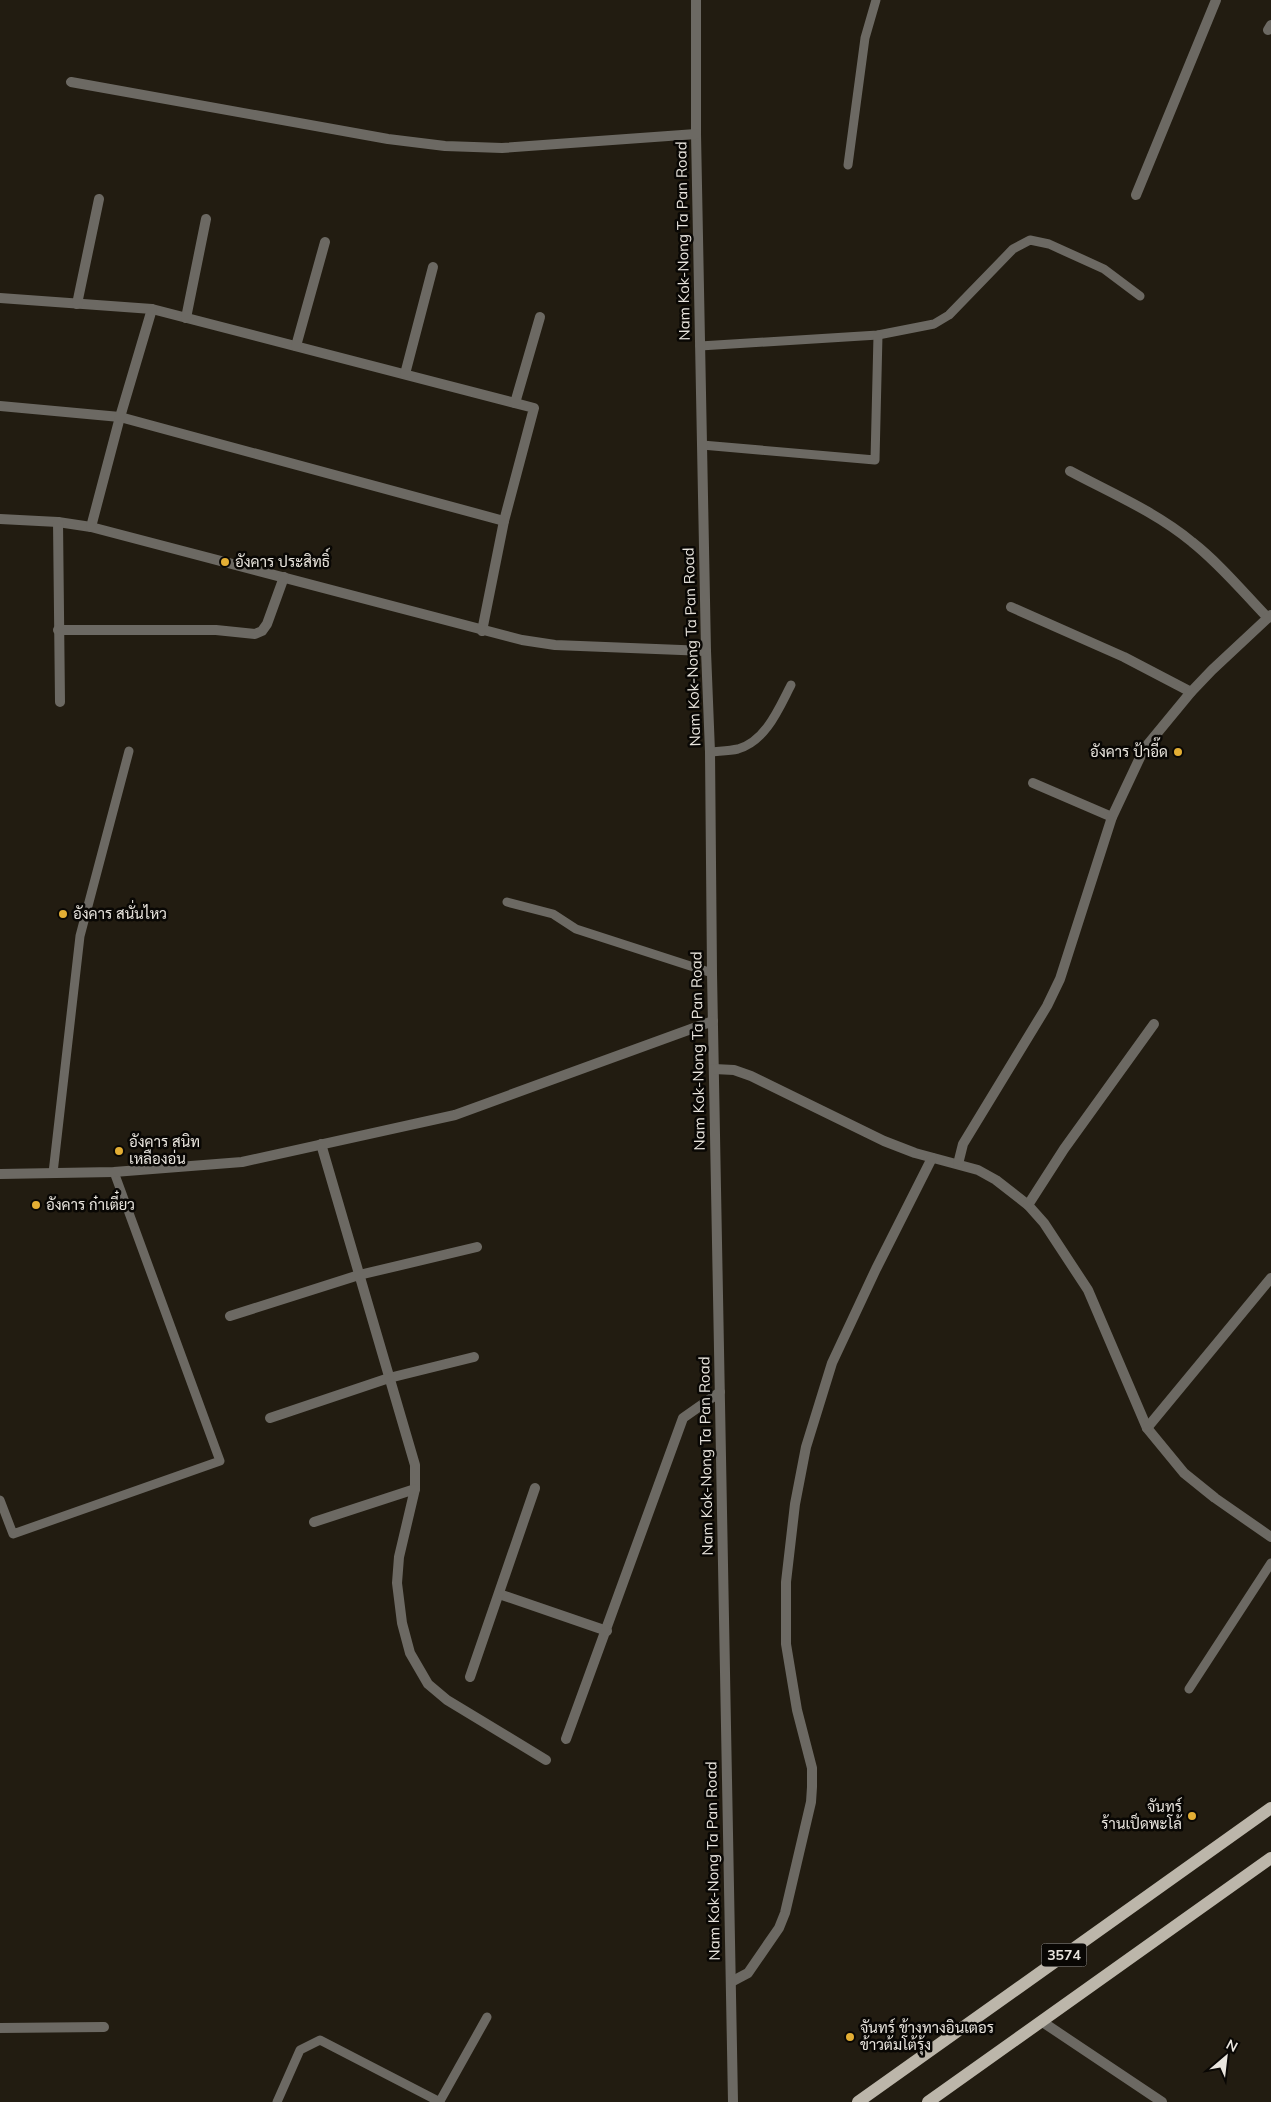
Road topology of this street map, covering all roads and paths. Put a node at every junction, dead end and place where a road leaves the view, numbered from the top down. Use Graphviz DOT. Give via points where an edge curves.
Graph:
graph roads {
  1 [pos="696,0"];
  2 [pos="876,0"];
  3 [pos="1216,0"];
  4 [pos="71,82"];
  5 [pos="696,134"];
  6 [pos="848,165"];
  7 [pos="1136,195"];
  8 [pos="99,200"];
  9 [pos="206,219"];
  10 [pos="325,242"];
  11 [pos="433,268"];
  12 [pos="1140,296"];
  13 [pos="0,298"];
  14 [pos="77,304"];
  15 [pos="152,309"];
  16 [pos="540,317"];
  17 [pos="186,318"];
  18 [pos="878,335"];
  19 [pos="296,346"];
  20 [pos="700,346"];
  21 [pos="405,374"];
  22 [pos="516,403"];
  23 [pos="0,406"];
  24 [pos="120,417"];
  25 [pos="702,445"];
  26 [pos="1070,471"];
  27 [pos="0,519"];
  28 [pos="504,520"];
  29 [pos="58,522"];
  30 [pos="91,527"];
  31 [pos="284,577"];
  32 [pos="1011,608"];
  33 [pos="1269,616"];
  34 [pos="58,630"];
  35 [pos="482,631"];
  36 [pos="706,651"];
  37 [pos="791,685"];
  38 [pos="1191,692"];
  39 [pos="60,702"];
  40 [pos="129,752"];
  41 [pos="710,752"];
  42 [pos="1033,783"];
  43 [pos="1112,817"];
  44 [pos="507,902"];
  45 [pos="712,973"];
  46 [pos="713,1021"];
  47 [pos="1154,1024"];
  48 [pos="714,1069"];
  49 [pos="322,1144"];
  50 [pos="932,1158"];
  51 [pos="958,1164"];
  52 [pos="114,1172"];
  53 [pos="0,1174"];
  54 [pos="53,1174"];
  55 [pos="1028,1205"];
  56 [pos="477,1247"];
  57 [pos="359,1275"];
  58 [pos="1271,1278"];
  59 [pos="230,1316"];
  60 [pos="474,1357"];
  61 [pos="389,1378"];
  62 [pos="720,1392"];
  63 [pos="270,1418"];
  64 [pos="1147,1428"];
  65 [pos="535,1488"];
  66 [pos="416,1489"];
  67 [pos="0,1500"];
  68 [pos="314,1522"];
  69 [pos="1271,1537"];
  70 [pos="1271,1563"];
  71 [pos="499,1594"];
  72 [pos="607,1631"];
  73 [pos="470,1676"];
  74 [pos="1189,1689"];
  75 [pos="566,1739"];
  76 [pos="546,1760"];
  77 [pos="1271,1808"];
  78 [pos="1271,1858"];
  79 [pos="730,1982"];
  80 [pos="487,2017"];
  81 [pos="1040,2021"];
  82 [pos="104,2027"];
  83 [pos="0,2028"];
  84 [pos="277,2102"];
  85 [pos="440,2102"];
  86 [pos="733,2102"];
  87 [pos="858,2102"];
  88 [pos="928,2102"];
  89 [pos="1162,2102"];
  1 -- 5 [label="street, Nam Kok-Nong Ta Pan Road"];
  2 -- 6 [label="lane" via="865,38"];
  3 -- 7 [label="street"];
  4 -- 5 [label="street" via="388,139 445,146 502,148"];
  5 -- 20 [label="street, Nam Kok-Nong Ta Pan Road"];
  8 -- 14 [label="street"];
  9 -- 17 [label="street"];
  10 -- 19 [label="street"];
  11 -- 21 [label="street"];
  12 -- 18 [label="lane" via="1104,269 1049,244 1030,240 1013,249 949,315 934,324"];
  13 -- 14 [label="street"];
  14 -- 15 [label="street"];
  15 -- 17 [label="street"];
  15 -- 24 [label="street"];
  16 -- 22 [label="street"];
  17 -- 19 [label="street"];
  18 -- 20 [label="lane"];
  18 -- 25 [label="lane" via="875,460"];
  19 -- 21 [label="street"];
  20 -- 25 [label="street, Nam Kok-Nong Ta Pan Road"];
  21 -- 22 [label="street"];
  22 -- 28 [label="street" via="534,408"];
  23 -- 24 [label="street"];
  24 -- 28 [label="street"];
  24 -- 30 [label="street"];
  25 -- 36 [label="street, Nam Kok-Nong Ta Pan Road"];
  26 -- 33 [label="street" via="1160,518 1192,541"];
  27 -- 29 [label="street"];
  28 -- 35 [label="street"];
  29 -- 30 [label="street"];
  29 -- 34 [label="street"];
  30 -- 31 [label="street"];
  31 -- 34 [label="street" via="268,624 255,634 216,630"];
  31 -- 35 [label="street"];
  32 -- 38 [label="street" via="1124,657"];
  33 -- 38 [label="street"];
  34 -- 39 [label="street"];
  35 -- 36 [label="street" via="555,645"];
  36 -- 41 [label="street, Nam Kok-Nong Ta Pan Road"];
  37 -- 41 [label="lane" via="766,730 751,743 738,749"];
  38 -- 43 [label="street" via="1144,749"];
  40 -- 54 [label="lane" via="80,936"];
  41 -- 45 [label="street, Nam Kok-Nong Ta Pan Road"];
  42 -- 43 [label="street"];
  43 -- 51 [label="street" via="1060,979 963,1144"];
  44 -- 45 [label="lane" via="553,914 576,929"];
  45 -- 46 [label="street, Nam Kok-Nong Ta Pan Road"];
  46 -- 48 [label="street, Nam Kok-Nong Ta Pan Road"];
  46 -- 49 [label="street" via="455,1115"];
  47 -- 55 [label="street"];
  48 -- 50 [label="street" via="734,1070 751,1076 884,1141"];
  48 -- 62 [label="street, Nam Kok-Nong Ta Pan Road"];
  49 -- 52 [label="street" via="242,1162"];
  49 -- 57 [label="street"];
  50 -- 51 [label="street"];
  50 -- 79 [label="street" via="832,1363 806,1447 795,1504 786,1582 786,1644 797,1710 812,1768 811,1802 779,1928 748,1973"];
  51 -- 55 [label="street" via="996,1180"];
  52 -- 54 [label="street"];
  52 -- 67 [label="lane" via="220,1461 12,1534"];
  53 -- 54 [label="street"];
  55 -- 64 [label="street" via="1044,1223 1088,1290"];
  56 -- 57 [label="street"];
  57 -- 59 [label="street"];
  57 -- 61 [label="street"];
  58 -- 64 [label="street"];
  60 -- 61 [label="street"];
  61 -- 63 [label="street"];
  61 -- 66 [label="street" via="415,1465"];
  62 -- 72 [label="street" via="683,1418"];
  62 -- 79 [label="street, Nam Kok-Nong Ta Pan Road"];
  64 -- 69 [label="street" via="1184,1473"];
  65 -- 71 [label="street"];
  66 -- 68 [label="street"];
  66 -- 76 [label="street" via="399,1556 397,1583 402,1624 410,1653 428,1684 447,1700"];
  70 -- 74 [label="lane"];
  71 -- 72 [label="street"];
  71 -- 73 [label="street"];
  72 -- 75 [label="street"];
  77 -- 87 [label="main road, 3574"];
  78 -- 81 [label="main road, 3574"];
  79 -- 86 [label="street, Nam Kok-Nong Ta Pan Road"];
  80 -- 85 [label="lane"];
  81 -- 88 [label="main road, 3574"];
  81 -- 89 [label="street"];
  82 -- 83 [label="street"];
  84 -- 85 [label="lane" via="300,2050 320,2040"];
}
